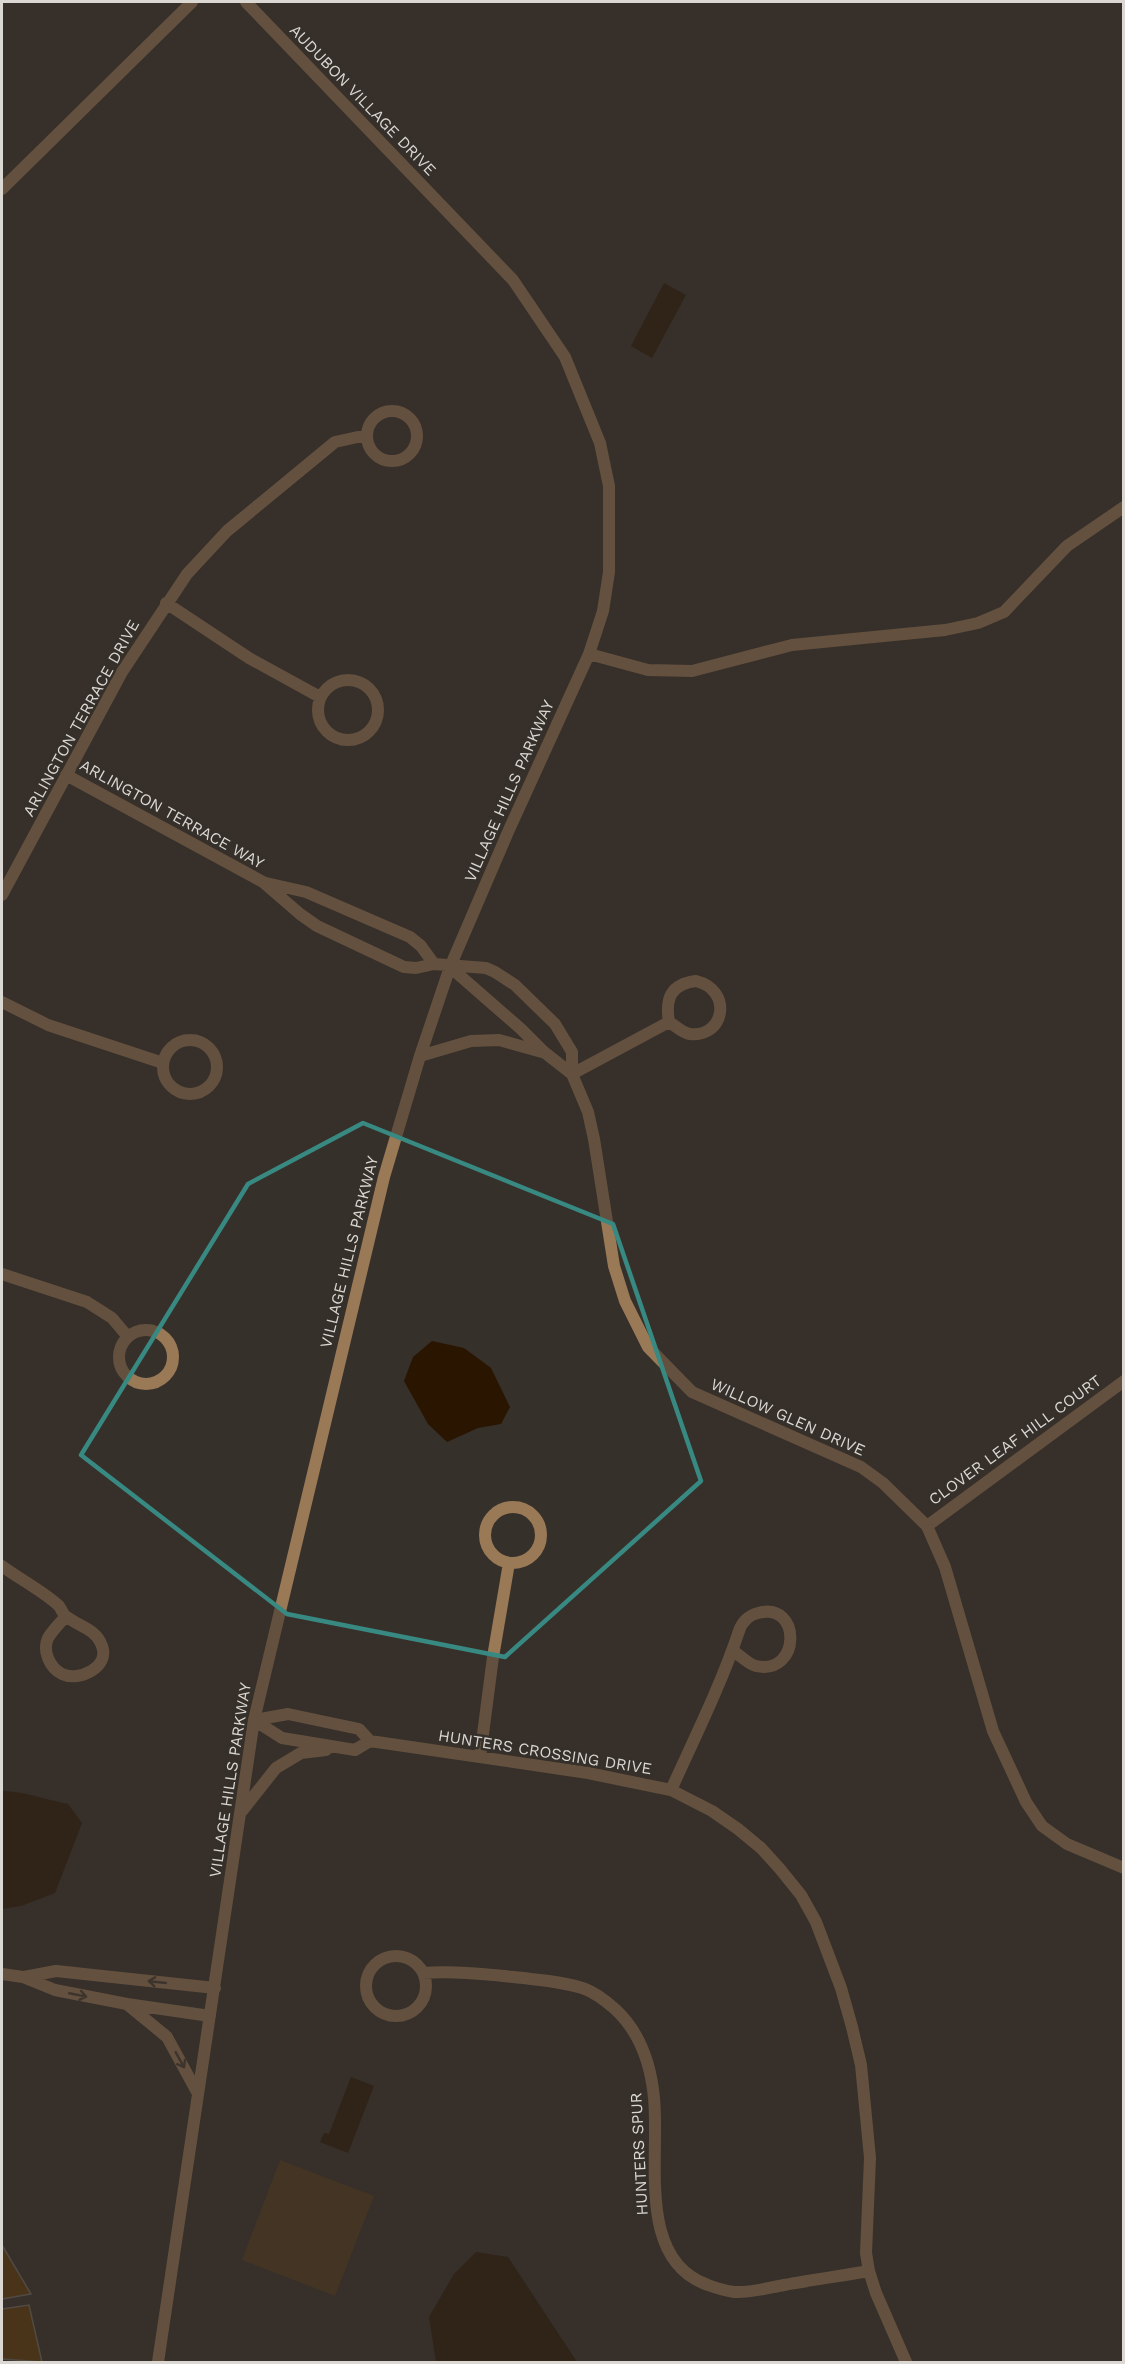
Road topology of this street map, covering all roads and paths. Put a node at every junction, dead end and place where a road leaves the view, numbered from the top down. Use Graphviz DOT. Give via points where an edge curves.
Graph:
graph roads {
  1 [pos="192,2"];
  2 [pos="246,2"];
  3 [pos="2,189"];
  4 [pos="455,221"];
  5 [pos="367,435"];
  6 [pos="1124,507"];
  7 [pos="165,603"];
  8 [pos="590,654"];
  9 [pos="320,697"];
  10 [pos="66,775"];
  11 [pos="263,882"];
  12 [pos="2,895"];
  13 [pos="434,964"];
  14 [pos="450,967"];
  15 [pos="2,1002"];
  16 [pos="669,1022"];
  17 [pos="544,1052"];
  18 [pos="420,1056"];
  19 [pos="163,1063"];
  20 [pos="572,1074"];
  21 [pos="2,1274"];
  22 [pos="128,1336"];
  23 [pos="1124,1381"];
  24 [pos="927,1526"];
  25 [pos="509,1563"];
  26 [pos="2,1566"];
  27 [pos="65,1617"];
  28 [pos="734,1651"];
  29 [pos="254,1720"];
  30 [pos="370,1741"];
  31 [pos="340,1748"];
  32 [pos="480,1757"];
  33 [pos="672,1790"];
  34 [pos="240,1814"];
  35 [pos="1124,1868"];
  36 [pos="423,1973"];
  37 [pos="2,1974"];
  38 [pos="23,1977"];
  39 [pos="215,1988"];
  40 [pos="127,2004"];
  41 [pos="210,2016"];
  42 [pos="197,2092"];
  43 [pos="869,2271"];
  44 [pos="158,2362"];
  45 [pos="906,2362"];
  1 -- 3 [label="street"];
  2 -- 4 [label="street, AUDUBON VILLAGE DRIVE"];
  4 -- 8 [label="street, VILLAGE HILLS PARKWAY" via="513,280 543,321 565,357 600,443 609,486 609,572"];
  5 -- 5 [label="street" via="372,420 393,411 414,422 418,438 411,454 395,461 372,451"];
  5 -- 7 [label="street, ARLINGTON TERRACE DRIVE" via="335,442 264,500 227,531"];
  6 -- 8 [label="street" via="1067,546 1004,612 978,623 945,630 792,645 692,671 648,670"];
  7 -- 9 [label="street" via="249,658"];
  7 -- 10 [label="street, ARLINGTON TERRACE DRIVE"];
  8 -- 14 [label="street, VILLAGE HILLS PARKWAY"];
  9 -- 9 [label="street" via="319,718 323,727 337,738 358,738 375,725 378,704 374,694 357,680 336,682"];
  10 -- 11 [label="street, ARLINGTON TERRACE WAY"];
  10 -- 12 [label="street, ARLINGTON TERRACE DRIVE"];
  11 -- 13 [label="street, ARLINGTON TERRACE WAY" via="306,892 410,936"];
  11 -- 13 [label="street, ARLINGTON TERRACE WAY" via="300,914 328,931 404,967"];
  13 -- 14 [label="street, ARLINGTON TERRACE WAY"];
  14 -- 17 [label="street, WILLOW GLEN DRIVE"];
  14 -- 18 [label="street, VILLAGE HILLS PARKWAY"];
  14 -- 20 [label="street, WILLOW GLEN DRIVE" via="486,968 514,985 555,1024 572,1052"];
  15 -- 19 [label="street" via="48,1025"];
  16 -- 16 [label="street" via="691,1034 704,1032 718,1020 721,1011 713,988 696,981 684,982 670,995"];
  16 -- 20 [label="street"];
  17 -- 18 [label="street" via="499,1040 471,1041"];
  17 -- 20 [label="street, WILLOW GLEN DRIVE"];
  18 -- 29 [label="street, VILLAGE HILLS PARKWAY" via="384,1177"];
  19 -- 19 [label="street" via="170,1086 186,1094 210,1086 217,1070 212,1052 197,1041 179,1042 171,1047"];
  20 -- 24 [label="street, WILLOW GLEN DRIVE" via="588,1112 614,1266 625,1301 648,1347 692,1392 861,1467"];
  21 -- 22 [label="street" via="87,1302 112,1318"];
  22 -- 22 [label="street" via="122,1344 119,1363 129,1379 147,1385 164,1378 173,1361 170,1343 155,1331"];
  23 -- 24 [label="street, CLOVER LEAF HILL COURT"];
  24 -- 35 [label="street, WILLOW GLEN DRIVE" via="945,1567 993,1731 1026,1802 1042,1826 1067,1844"];
  25 -- 25 [label="street" via="528,1560 542,1539 538,1520 520,1507 501,1509 486,1528 488,1547 494,1556"];
  25 -- 32 [label="street"];
  26 -- 27 [label="street" via="58,1606"];
  27 -- 27 [label="street" via="48,1639 48,1659 63,1675 83,1676 96,1667 103,1648 89,1629"];
  28 -- 28 [label="street" via="755,1666 779,1662 791,1647 790,1628 770,1612 752,1615 741,1626"];
  28 -- 33 [label="street"];
  29 -- 30 [label="street, HUNTERS CROSSING DRIVE" via="288,1714 359,1729"];
  29 -- 31 [label="street, HUNTERS CROSSING DRIVE" via="282,1738"];
  29 -- 34 [label="street, VILLAGE HILLS PARKWAY"];
  30 -- 31 [label="street, HUNTERS CROSSING DRIVE" via="355,1750"];
  30 -- 32 [label="street, HUNTERS CROSSING DRIVE"];
  31 -- 34 [label="street, HUNTERS CROSSING DRIVE" via="301,1753 276,1768"];
  32 -- 33 [label="street, HUNTERS CROSSING DRIVE"];
  33 -- 43 [label="street, HUNTERS CROSSING DRIVE" via="712,1810 762,1848 801,1895 828,1950 861,2065 870,2158 866,2253"];
  34 -- 39 [label="street, VILLAGE HILLS PARKWAY"];
  36 -- 36 [label="street" via="407,1957 387,1957 372,1968 366,1986 368,1996 381,2012 400,2016 410,2013 424,1998"];
  36 -- 43 [label="street, HUNTERS SPUR" via="454,1971 587,1989 622,2015 644,2051 650,2075 661,2235 671,2258 698,2282 734,2292"];
  37 -- 38 [label="street"];
  39 -- 38 [label="street, one-way" via="56,1971"];
  38 -- 40 [label="street, one-way" via="55,1990"];
  39 -- 41 [label="street, VILLAGE HILLS PARKWAY"];
  40 -- 41 [label="street"];
  40 -- 42 [label="street, one-way" via="167,2037"];
  41 -- 42 [label="street, VILLAGE HILLS PARKWAY"];
  42 -- 44 [label="street, VILLAGE HILLS PARKWAY"];
  43 -- 45 [label="street, HUNTERS CROSSING DRIVE"];
}
